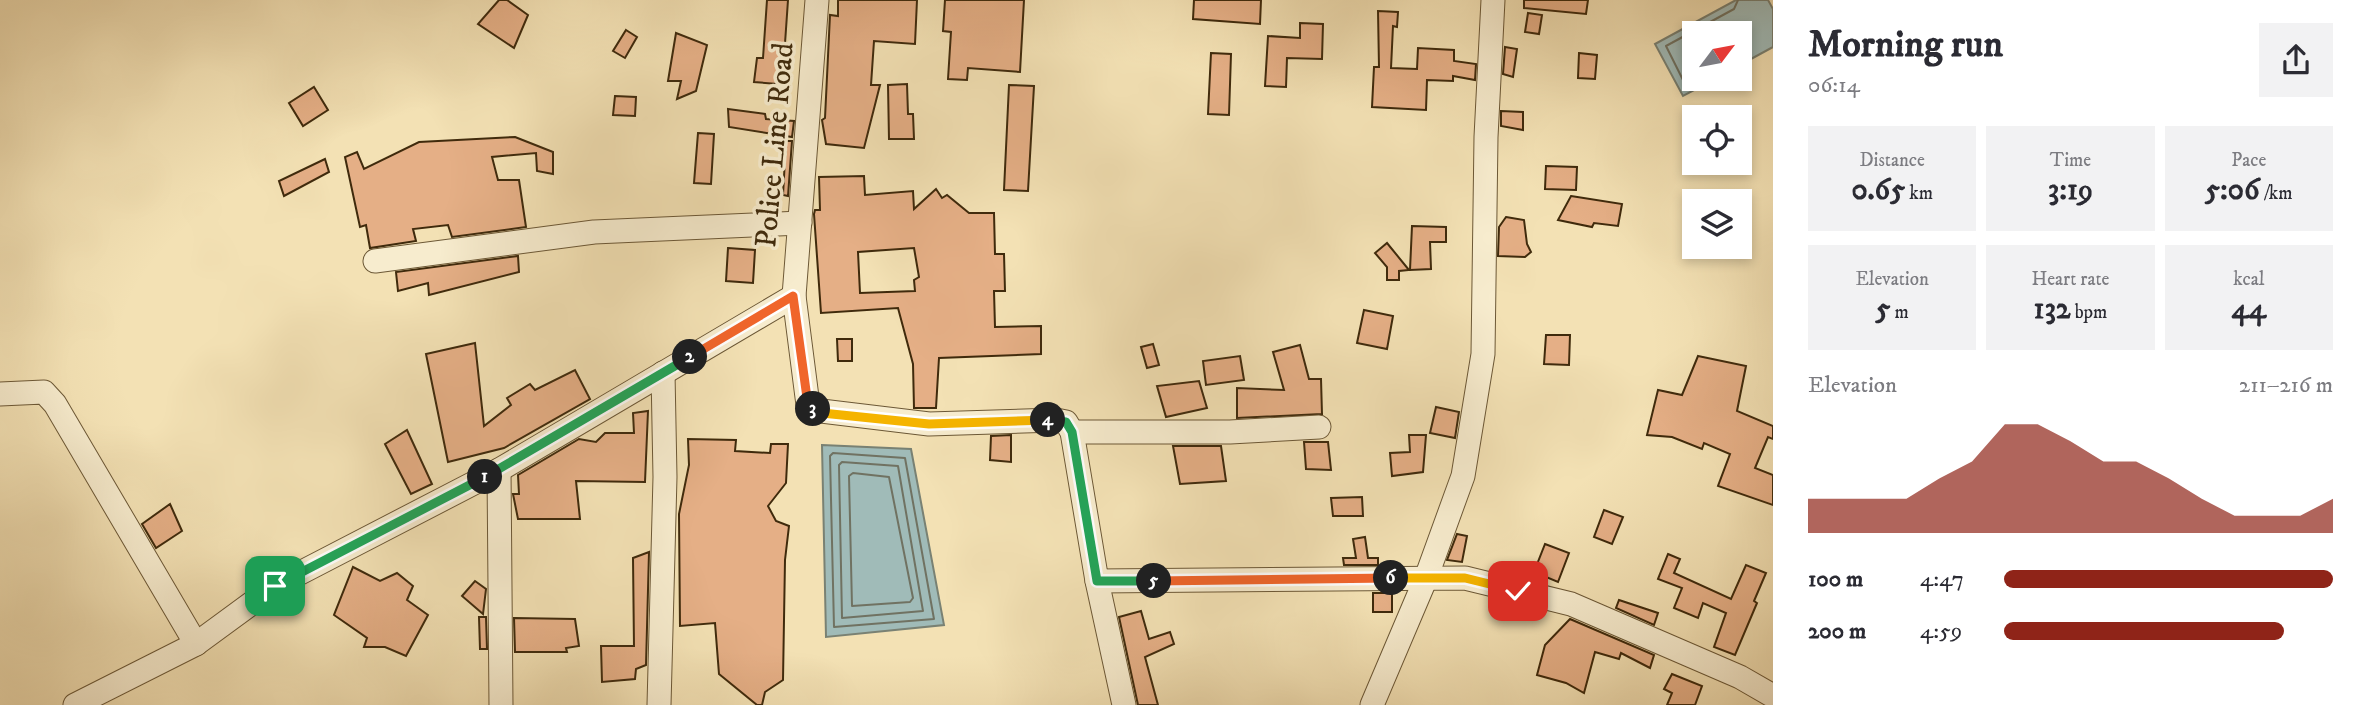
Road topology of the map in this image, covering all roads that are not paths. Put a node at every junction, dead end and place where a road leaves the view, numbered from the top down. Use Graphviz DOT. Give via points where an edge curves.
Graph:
graph roads {
  1 [pos="817,0"];
  2 [pos="1493,0"];
  3 [pos="800,223"];
  4 [pos="375,261"];
  5 [pos="793,296"];
  6 [pos="663,373"];
  7 [pos="0,394"];
  8 [pos="1319,427"];
  9 [pos="1072,432"];
  10 [pos="499,470"];
  11 [pos="1426,578"];
  12 [pos="1097,581"];
  13 [pos="196,643"];
  14 [pos="1773,696"];
  15 [pos="75,705"];
  16 [pos="501,705"];
  17 [pos="659,705"];
  18 [pos="1124,705"];
  19 [pos="1372,705"];
  1 -- 3 [label="street, Police Line Road"];
  2 -- 11 [label="street" via="1483,354 1463,476"];
  3 -- 4 [label="street" via="594,232"];
  3 -- 5 [label="street, Police Line Road"];
  5 -- 6 [label="street"];
  5 -- 9 [label="street, Police Line Road" via="808,405 817,412 929,424 1056,420 1066,422"];
  6 -- 10 [label="street"];
  6 -- 17 [label="street"];
  7 -- 13 [label="street" via="44,393 55,404"];
  8 -- 9 [label="street"];
  9 -- 12 [label="street"];
  10 -- 13 [label="street" via="275,586"];
  10 -- 16 [label="street"];
  11 -- 12 [label="street"];
  11 -- 14 [label="street" via="1465,578 1572,604 1740,677"];
  11 -- 19 [label="street"];
  12 -- 18 [label="street"];
  13 -- 15 [label="street"];
}
